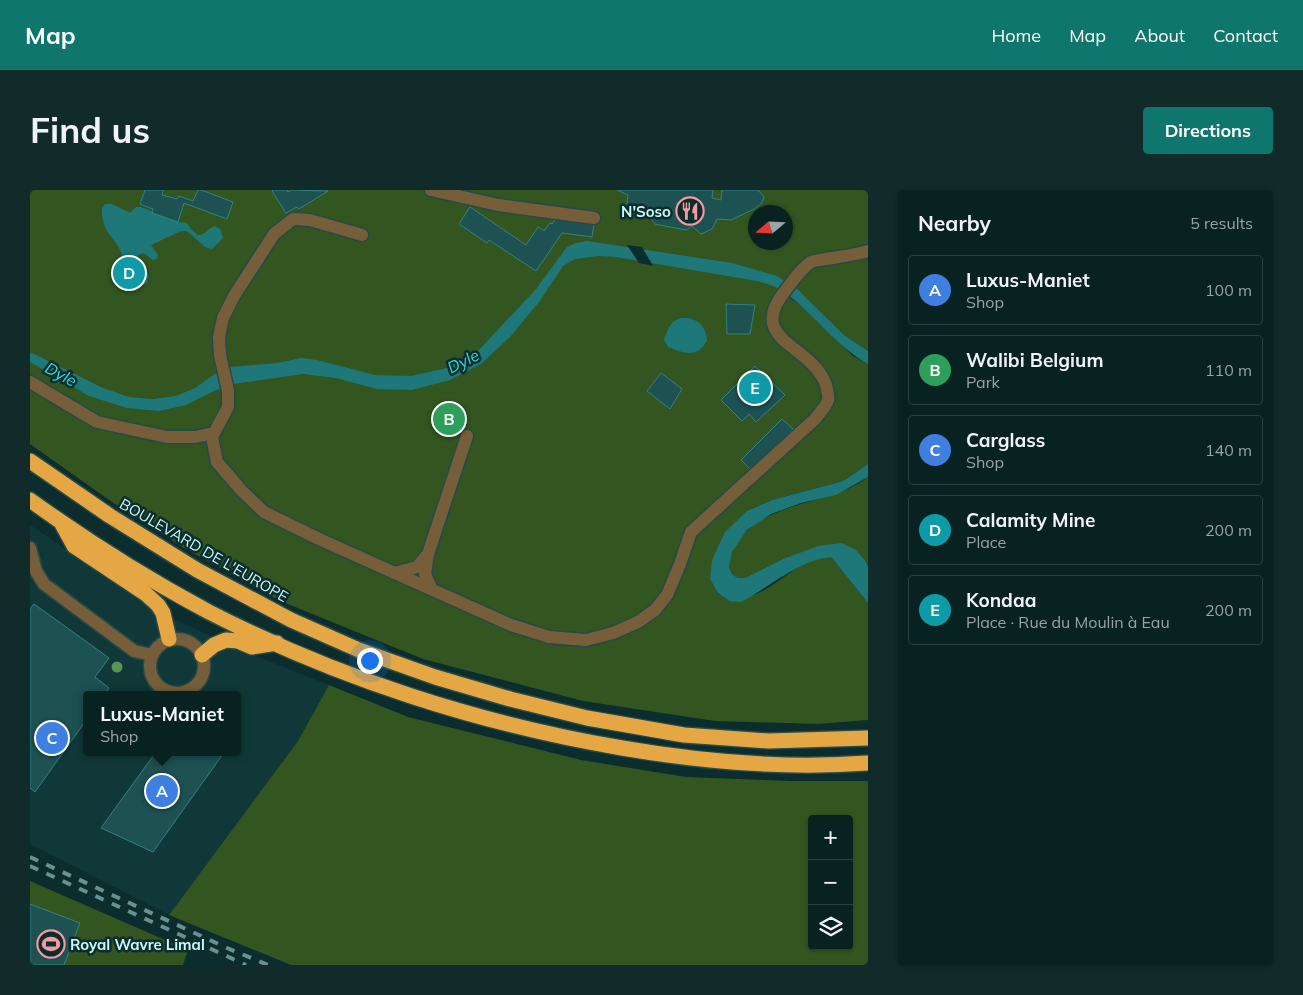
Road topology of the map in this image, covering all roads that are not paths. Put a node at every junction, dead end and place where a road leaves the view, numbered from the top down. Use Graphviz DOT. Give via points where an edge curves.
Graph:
graph roads {
  1 [pos="431,190"];
  2 [pos="594,218"];
  3 [pos="362,234"];
  4 [pos="868,251"];
  5 [pos="30,382"];
  6 [pos="214,433"];
  7 [pos="467,436"];
  8 [pos="30,461"];
  9 [pos="30,500"];
  10 [pos="61,522"];
  11 [pos="30,548"];
  12 [pos="428,554"];
  13 [pos="394,573"];
  14 [pos="432,590"];
  15 [pos="169,639"];
  16 [pos="277,643"];
  17 [pos="152,655"];
  18 [pos="202,655"];
  19 [pos="167,691"];
  20 [pos="186,691"];
  21 [pos="868,738"];
  22 [pos="868,763"];
  1 -- 2 [label="street" via="498,205"];
  3 -- 6 [label="street" via="310,220 293,219 274,234 223,318 220,355 228,406"];
  4 -- 14 [label="street" via="808,265 780,297 774,309 773,325 778,334 816,366 827,390 826,405 815,419 691,532 667,595 655,610 613,633 586,640 558,638 511,625"];
  5 -- 6 [label="street" via="97,422 168,436 195,437"];
  6 -- 13 [label="street" via="217,462 264,512"];
  7 -- 12 [label="street"];
  8 -- 21 [label="highway, BOULEVARD DE L'EUROPE" via="197,570 282,616 359,650 435,677 587,718 684,735 768,740"];
  9 -- 10 [label="highway"];
  10 -- 15 [label="highway" via="74,546 158,605"];
  10 -- 16 [label="highway" via="210,612"];
  11 -- 17 [label="street" via="36,571 44,584 134,651"];
  12 -- 13 [label="street" via="417,567"];
  12 -- 14 [label="street" via="425,574"];
  13 -- 14 [label="street"];
  15 -- 17 [label="street"];
  15 -- 18 [label="street" via="185,639"];
  16 -- 18 [label="highway" via="252,647 226,640"];
  16 -- 22 [label="highway" via="353,676 426,701 500,723 585,742 690,759 765,764"];
  17 -- 19 [label="street" via="151,675"];
  18 -- 20 [label="street" via="200,680"];
}
